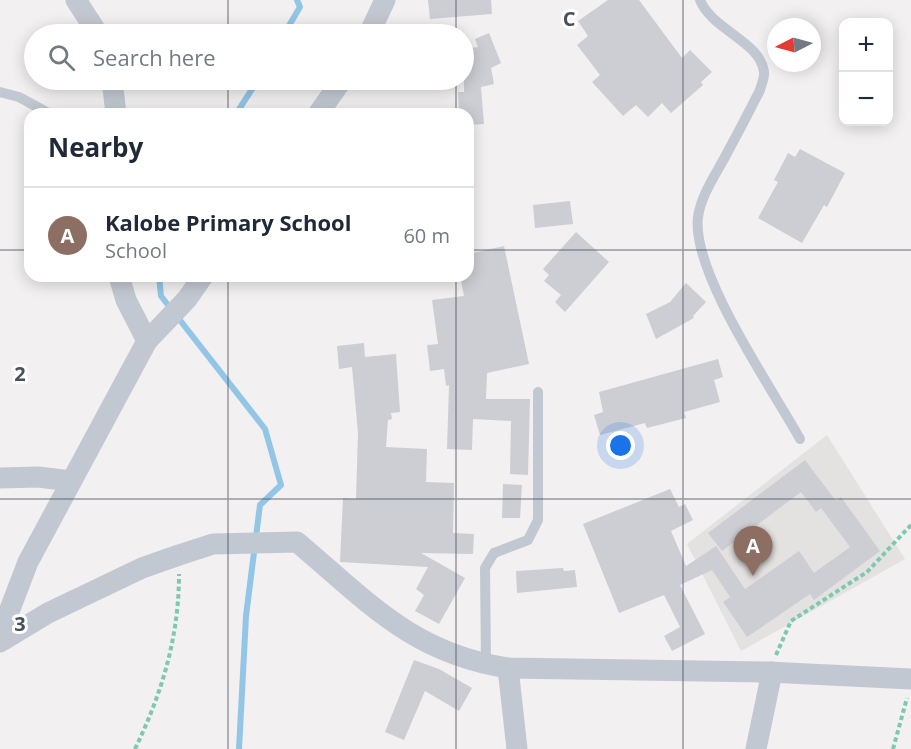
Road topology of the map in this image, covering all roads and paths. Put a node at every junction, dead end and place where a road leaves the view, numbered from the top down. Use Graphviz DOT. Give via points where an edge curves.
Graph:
graph roads {
  1 [pos="76,0"];
  2 [pos="385,0"];
  3 [pos="700,0"];
  4 [pos="92,24"];
  5 [pos="374,24"];
  6 [pos="113,90"];
  7 [pos="335,90"];
  8 [pos="0,92"];
  9 [pos="39,108"];
  10 [pos="115,108"];
  11 [pos="322,108"];
  12 [pos="121,282"];
  13 [pos="198,282"];
  14 [pos="153,335"];
  15 [pos="538,392"];
  16 [pos="800,439"];
  17 [pos="0,478"];
  18 [pos="71,481"];
  19 [pos="911,525"];
  20 [pos="179,555"];
  21 [pos="0,635"];
  22 [pos="0,642"];
  23 [pos="486,665"];
  24 [pos="508,668"];
  25 [pos="770,672"];
  26 [pos="909,687"];
  27 [pos="135,749"];
  28 [pos="517,749"];
  29 [pos="756,749"];
  30 [pos="893,749"];
  1 -- 4 [label="street"];
  2 -- 5 [label="street"];
  3 -- 16 [label="lane" via="721,27 748,45 764,73 760,90 709,187 698,215 698,234 721,300"];
  6 -- 10 [label="street"];
  7 -- 11 [label="street"];
  8 -- 9 [label="lane"];
  12 -- 14 [label="street" via="126,300"];
  13 -- 14 [label="street"];
  14 -- 18 [label="street"];
  15 -- 23 [label="lane" via="538,520 528,540 494,553 484,568"];
  17 -- 18 [label="street"];
  18 -- 21 [label="street" via="28,562"];
  19 -- 25 [label="path" via="867,572 791,621"];
  20 -- 22 [label="street" via="142,568 48,613"];
  20 -- 23 [label="street" via="213,544 297,543 413,638"];
  20 -- 27 [label="path" via="175,638 159,695"];
  23 -- 24 [label="street"];
  24 -- 25 [label="street"];
  24 -- 28 [label="street"];
  25 -- 26 [label="street"];
  25 -- 29 [label="street"];
  26 -- 30 [label="path"];
}
